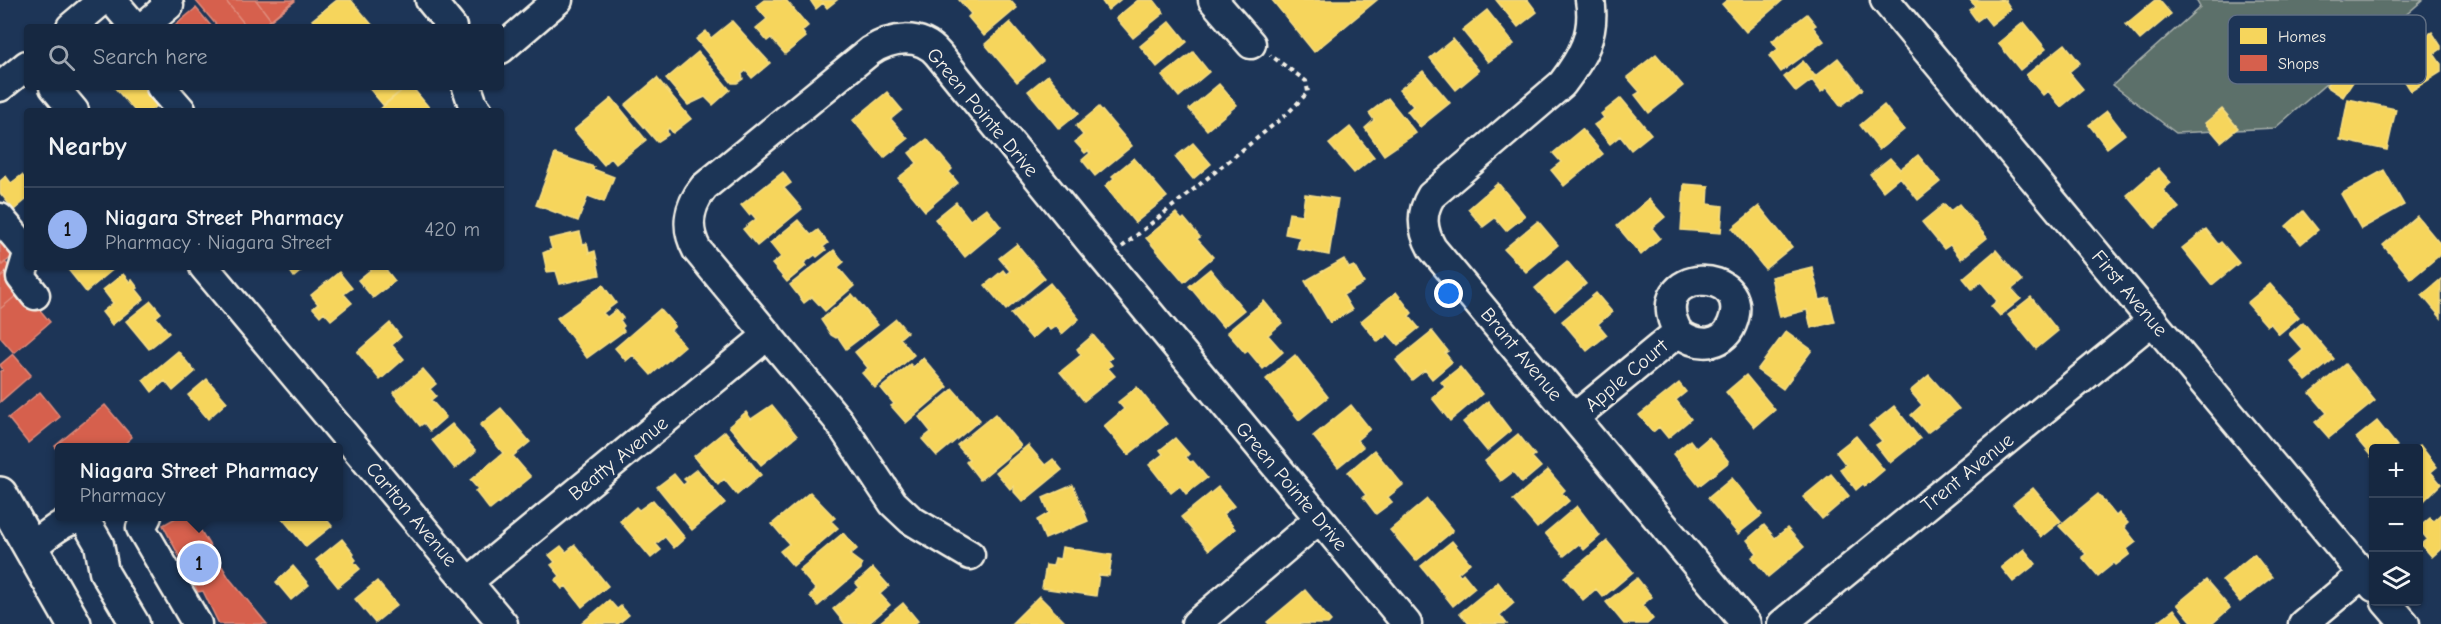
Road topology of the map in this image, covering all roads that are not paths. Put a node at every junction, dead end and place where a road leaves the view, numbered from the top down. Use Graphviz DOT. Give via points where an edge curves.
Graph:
graph roads {
  1 [pos="165,0"];
  2 [pos="430,0"];
  3 [pos="558,0"];
  4 [pos="1213,0"];
  5 [pos="1590,0"];
  6 [pos="1886,0"];
  7 [pos="104,9"];
  8 [pos="76,24"];
  9 [pos="130,24"];
  10 [pos="147,24"];
  11 [pos="450,24"];
  12 [pos="1251,44"];
  13 [pos="504,46"];
  14 [pos="24,67"];
  15 [pos="0,87"];
  16 [pos="56,90"];
  17 [pos="164,90"];
  18 [pos="468,90"];
  19 [pos="72,108"];
  20 [pos="179,108"];
  21 [pos="476,108"];
  22 [pos="0,218"];
  23 [pos="24,246"];
  24 [pos="24,267"];
  25 [pos="207,270"];
  26 [pos="35,295"];
  27 [pos="2152,320"];
  28 [pos="1678,332"];
  29 [pos="768,335"];
  30 [pos="1575,417"];
  31 [pos="0,494"];
  32 [pos="1319,519"];
  33 [pos="55,521"];
  34 [pos="86,521"];
  35 [pos="144,521"];
  36 [pos="16,529"];
  37 [pos="970,555"];
  38 [pos="2368,581"];
  39 [pos="468,582"];
  40 [pos="2389,606"];
  41 [pos="74,624"];
  42 [pos="135,624"];
  43 [pos="197,624"];
  44 [pos="503,624"];
  45 [pos="1196,624"];
  46 [pos="1407,624"];
  47 [pos="1746,624"];
  48 [pos="1782,624"];
  49 [pos="2303,624"];
  50 [pos="2405,624"];
  1 -- 10 [label="street" via="169,5"];
  2 -- 11 [label="street"];
  3 -- 13 [label="street"];
  4 -- 12 [label="street"];
  5 -- 30 [label="street, Brant Avenue" via="1592,25 1588,42 1562,84 1431,196 1424,212 1424,229 1432,248"];
  6 -- 27 [label="street, First Avenue"];
  7 -- 8 [label="street"];
  7 -- 9 [label="street"];
  14 -- 15 [label="street"];
  16 -- 19 [label="street"];
  17 -- 20 [label="street"];
  18 -- 21 [label="street"];
  22 -- 23 [label="street"];
  24 -- 26 [label="street" via="21,277"];
  25 -- 39 [label="street, Carlton Avenue"];
  27 -- 38 [label="street, First Avenue"];
  27 -- 48 [label="street, Trent Avenue"];
  28 -- 30 [label="street, Apple Court"];
  29 -- 32 [label="street, Green Pointe Drive" via="694,244 689,220 694,203 704,187 870,51 893,40 918,41 933,48"];
  29 -- 37 [label="street, Green Pointe Drive" via="838,420 892,503 926,530"];
  29 -- 39 [label="street, Beatty Avenue"];
  30 -- 47 [label="street, Brant Avenue"];
  31 -- 36 [label="main road"];
  32 -- 45 [label="street"];
  32 -- 46 [label="street, Green Pointe Drive"];
  33 -- 36 [label="street"];
  34 -- 42 [label="street" via="99,544 104,572"];
  35 -- 43 [label="street" via="141,528"];
  36 -- 41 [label="main road"];
  38 -- 49 [label="street"];
  39 -- 44 [label="street, Carlton Avenue"];
  40 -- 50 [label="street"];
}
